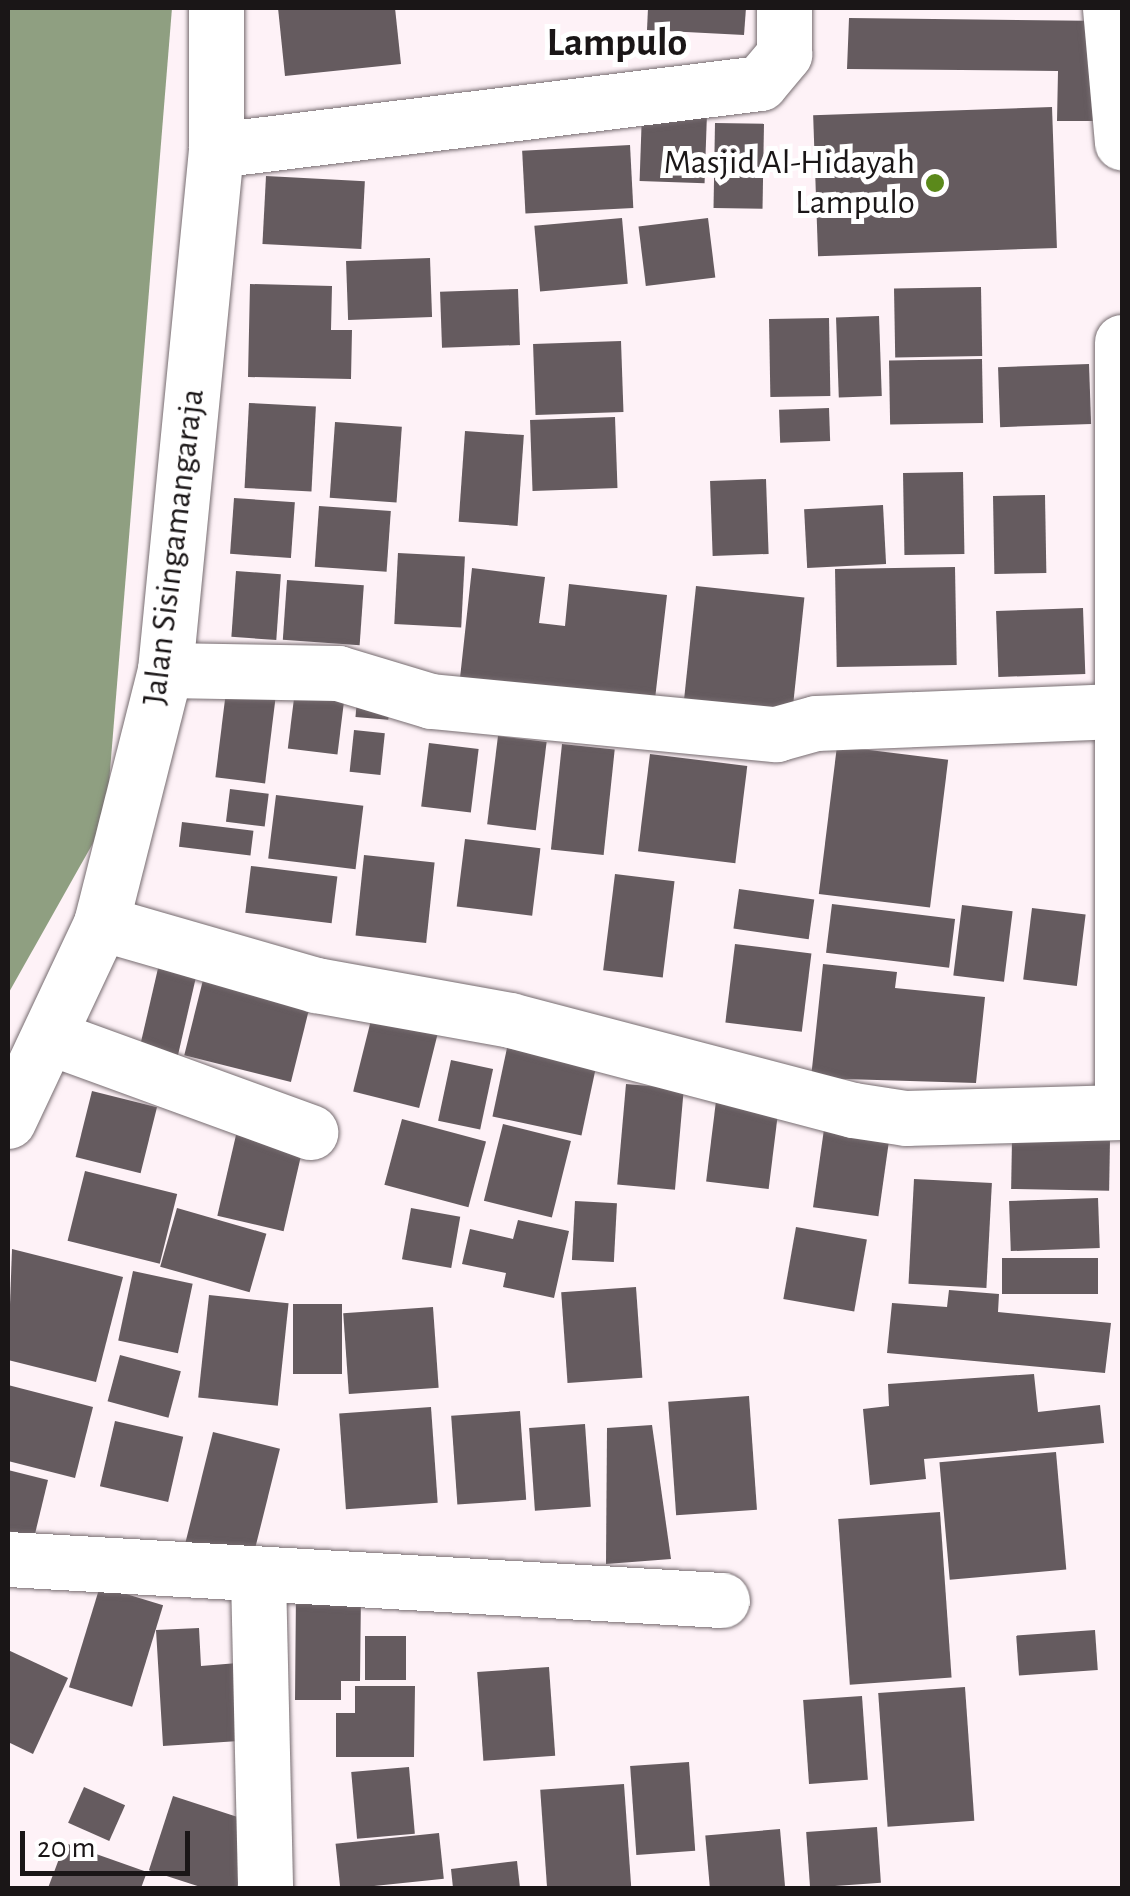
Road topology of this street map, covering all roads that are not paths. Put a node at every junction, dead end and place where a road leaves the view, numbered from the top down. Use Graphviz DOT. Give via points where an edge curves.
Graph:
graph roads {
  1 [pos="216,8"];
  2 [pos="784,8"];
  3 [pos="1110,8"];
  4 [pos="1122,142"];
  5 [pos="216,150"];
  6 [pos="1122,342"];
  7 [pos="165,670"];
  8 [pos="1117,711"];
  9 [pos="101,923"];
  10 [pos="52,1038"];
  11 [pos="1122,1093"];
  12 [pos="1122,1112"];
  13 [pos="8,1120"];
  14 [pos="310,1132"];
  15 [pos="8,1558"];
  16 [pos="258,1576"];
  17 [pos="722,1600"];
  18 [pos="266,1888"];
  1 -- 5 [label="street, Jalan Sisingamangaraja"];
  2 -- 5 [label="street" via="784,54 760,83"];
  3 -- 4 [label="street"];
  5 -- 7 [label="street, Jalan Sisingamangaraja"];
  6 -- 8 [label="street"];
  7 -- 8 [label="street" via="338,672 431,701 757,733"];
  7 -- 9 [label="street, Jalan Sisingamangaraja"];
  8 -- 11 [label="street"];
  9 -- 10 [label="street, Jalan Sisingamangaraja"];
  9 -- 12 [label="street" via="316,985 510,1020 852,1110 906,1118"];
  10 -- 13 [label="street, Jalan Sisingamangaraja"];
  10 -- 14 [label="street"];
  15 -- 16 [label="street"];
  16 -- 17 [label="street"];
  16 -- 18 [label="street"];
}
